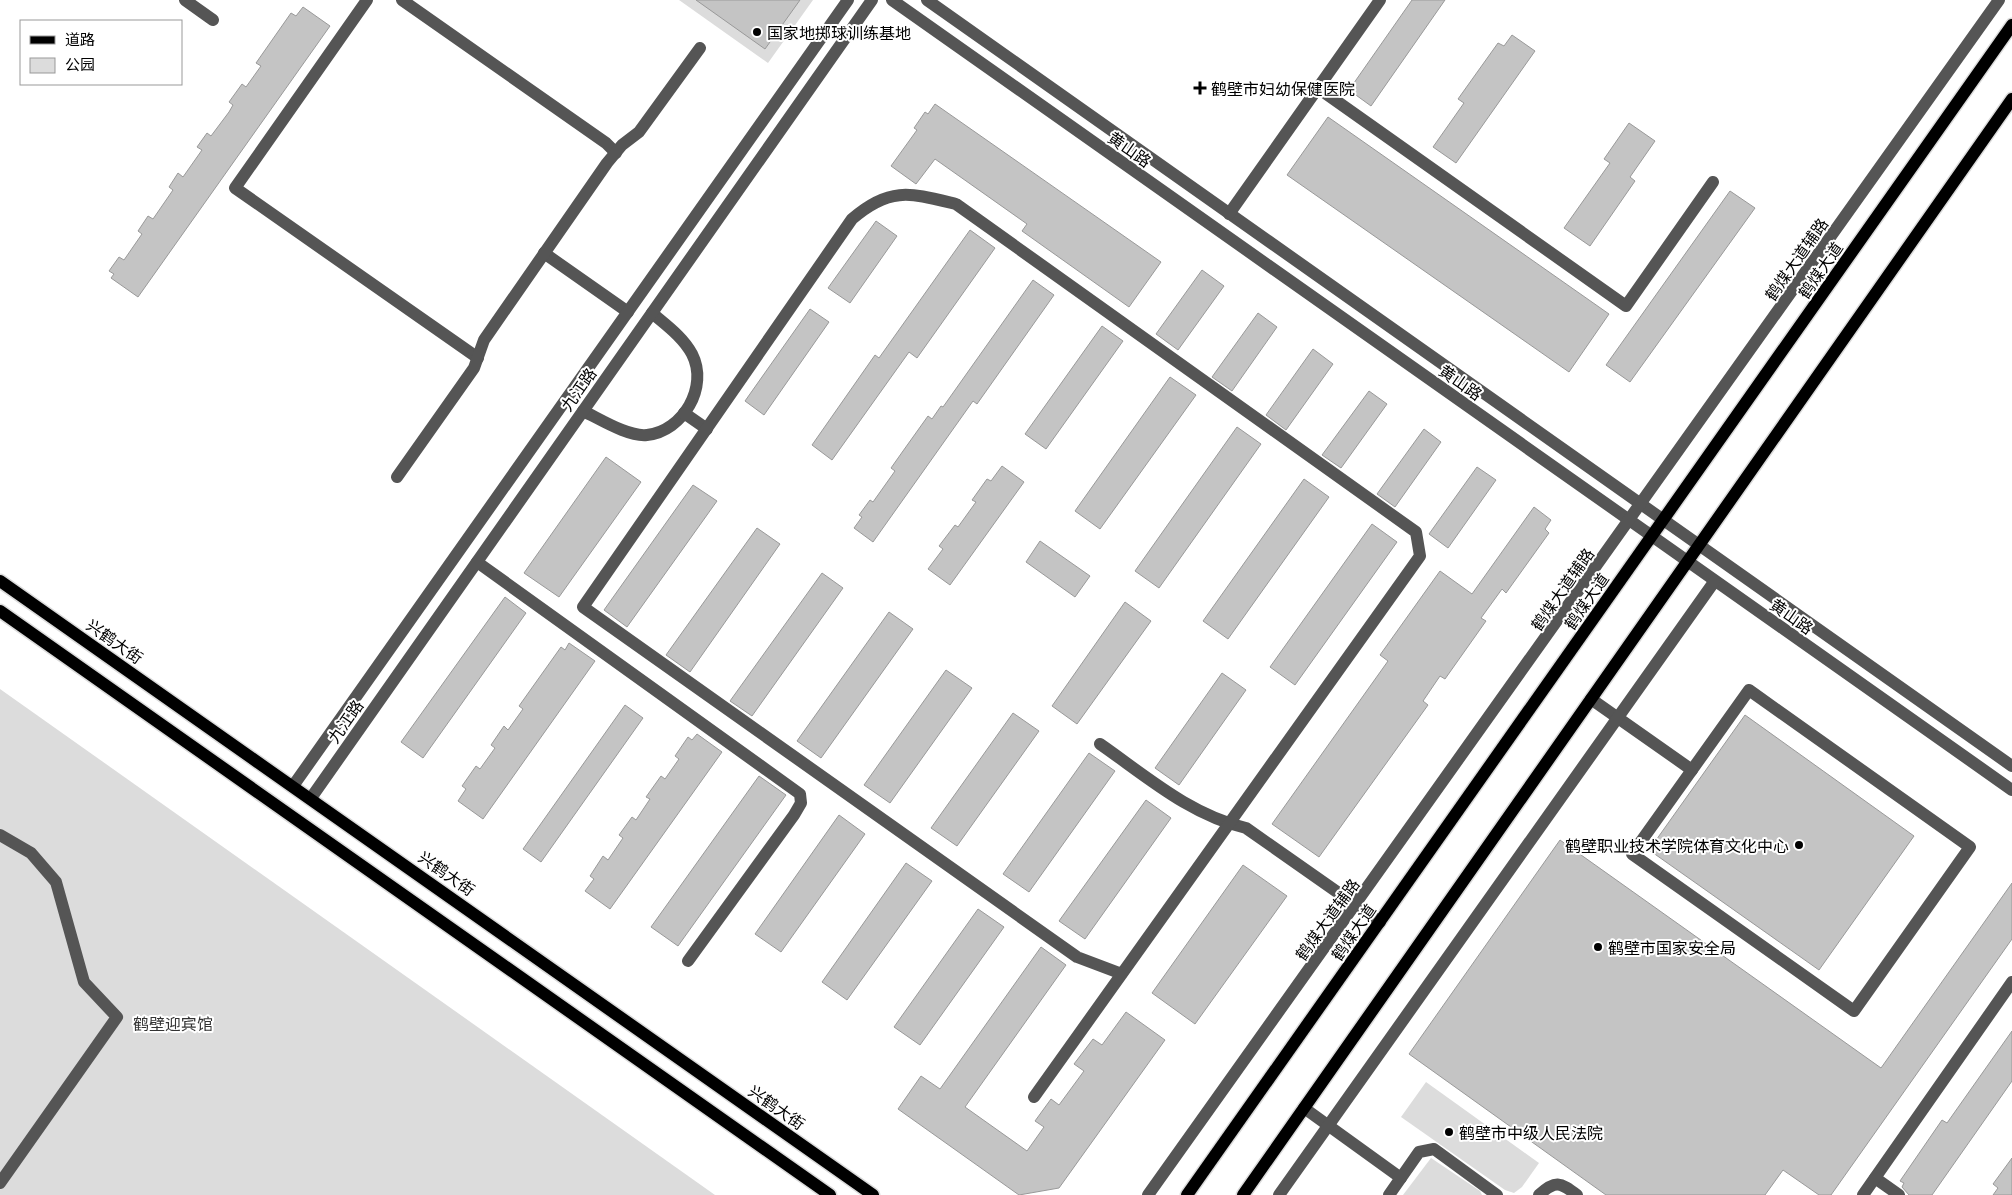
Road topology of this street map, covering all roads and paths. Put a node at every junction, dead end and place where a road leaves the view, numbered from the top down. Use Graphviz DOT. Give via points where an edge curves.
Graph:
graph roads {
  1 [pos="185,0"];
  2 [pos="367,0"];
  3 [pos="402,0"];
  4 [pos="848,0"];
  5 [pos="872,0"];
  6 [pos="892,0"];
  7 [pos="927,0"];
  8 [pos="1380,0"];
  9 [pos="1999,0"];
  10 [pos="213,20"];
  11 [pos="2012,25"];
  12 [pos="700,48"];
  13 [pos="1318,88"];
  14 [pos="2012,99"];
  15 [pos="616,153"];
  16 [pos="1713,182"];
  17 [pos="1229,214"];
  18 [pos="544,253"];
  19 [pos="628,312"];
  20 [pos="652,313"];
  21 [pos="478,358"];
  22 [pos="583,411"];
  23 [pos="684,413"];
  24 [pos="707,429"];
  25 [pos="397,477"];
  26 [pos="1641,505"];
  27 [pos="1663,520"];
  28 [pos="1630,522"];
  29 [pos="1651,537"];
  30 [pos="1699,546"];
  31 [pos="476,562"];
  32 [pos="1687,562"];
  33 [pos="0,581"];
  34 [pos="1714,582"];
  35 [pos="0,612"];
  36 [pos="1591,699"];
  37 [pos="1618,718"];
  38 [pos="1100,744"];
  39 [pos="2012,766"];
  40 [pos="1692,770"];
  41 [pos="293,786"];
  42 [pos="2012,790"];
  43 [pos="310,798"];
  44 [pos="1229,824"];
  45 [pos="0,836"];
  46 [pos="1356,906"];
  47 [pos="1380,922"];
  48 [pos="688,961"];
  49 [pos="1122,974"];
  50 [pos="2012,982"];
  51 [pos="1034,1097"];
  52 [pos="1304,1108"];
  53 [pos="1328,1126"];
  54 [pos="1401,1178"];
  55 [pos="1875,1178"];
  56 [pos="0,1183"];
  57 [pos="830,1195"];
  58 [pos="873,1195"];
  59 [pos="1148,1195"];
  60 [pos="1187,1195"];
  61 [pos="1243,1195"];
  62 [pos="1279,1195"];
  63 [pos="1388,1195"];
  64 [pos="1498,1195"];
  65 [pos="1539,1195"];
  66 [pos="1577,1195"];
  67 [pos="1863,1195"];
  68 [pos="1899,1195"];
  1 -- 10 [label="street"];
  2 -- 21 [label="street" via="235,188"];
  3 -- 15 [label="street"];
  4 -- 19 [label="street, 九江路"];
  5 -- 20 [label="street, 九江路"];
  6 -- 28 [label="street, 黄山路"];
  7 -- 17 [label="street, 黄山路"];
  8 -- 13 [label="street"];
  9 -- 26 [label="street, 鹤煤大道辅路"];
  11 -- 27 [label="main road, 鹤煤大道"];
  12 -- 15 [label="street" via="640,132"];
  13 -- 16 [label="street" via="1626,306"];
  13 -- 17 [label="street"];
  14 -- 30 [label="main road"];
  15 -- 18 [label="street"];
  17 -- 26 [label="street, 黄山路"];
  18 -- 19 [label="street"];
  18 -- 21 [label="street" via="484,340"];
  19 -- 41 [label="street, 九江路"];
  20 -- 22 [label="street, 九江路"];
  20 -- 23 [label="street" via="679,336 692,354 698,374 694,395"];
  21 -- 25 [label="street"];
  22 -- 23 [label="street" via="621,430 646,435 669,428"];
  22 -- 31 [label="street, 九江路"];
  23 -- 24 [label="street"];
  24 -- 44 [label="street" via="852,219 886,198 912,193 956,204 1416,532 1420,556"];
  24 -- 49 [label="street" via="583,607 1077,957"];
  26 -- 27 [label="street, 黄山路"];
  26 -- 28 [label="street, 鹤煤大道辅路"];
  27 -- 29 [label="main road, 鹤煤大道"];
  27 -- 30 [label="street, 黄山路"];
  28 -- 29 [label="street, 黄山路"];
  28 -- 46 [label="street, 鹤煤大道辅路"];
  29 -- 32 [label="street, 黄山路"];
  29 -- 47 [label="main road, 鹤煤大道"];
  30 -- 32 [label="main road"];
  30 -- 39 [label="street, 黄山路"];
  31 -- 43 [label="street, 九江路"];
  31 -- 48 [label="street" via="800,794 801,803 794,815"];
  32 -- 34 [label="street, 黄山路"];
  32 -- 36 [label="main road"];
  33 -- 41 [label="main road, 兴鹤大街"];
  34 -- 37 [label="street"];
  34 -- 42 [label="street, 黄山路"];
  35 -- 57 [label="main road"];
  36 -- 37 [label="street"];
  36 -- 52 [label="main road"];
  37 -- 40 [label="street"];
  37 -- 53 [label="street"];
  38 -- 44 [label="street" via="1183,803"];
  40 -- 40 [label="street" via="1749,690 1970,847 1854,1011 1632,854"];
  41 -- 43 [label="main road, 兴鹤大街"];
  43 -- 58 [label="main road, 兴鹤大街"];
  44 -- 46 [label="street" via="1246,828"];
  44 -- 49 [label="street"];
  45 -- 56 [label="street" via="31,853 56,882 84,982 117,1017"];
  46 -- 47 [label="street"];
  46 -- 59 [label="street, 鹤煤大道辅路"];
  47 -- 60 [label="main road, 鹤煤大道"];
  49 -- 51 [label="street"];
  50 -- 55 [label="street"];
  52 -- 53 [label="street"];
  52 -- 61 [label="main road"];
  53 -- 54 [label="street"];
  53 -- 62 [label="street"];
  54 -- 63 [label="street"];
  54 -- 64 [label="street" via="1419,1152 1434,1149"];
  55 -- 67 [label="street"];
  55 -- 68 [label="street"];
  65 -- 66 [label="street" via="1556,1184"];
}
